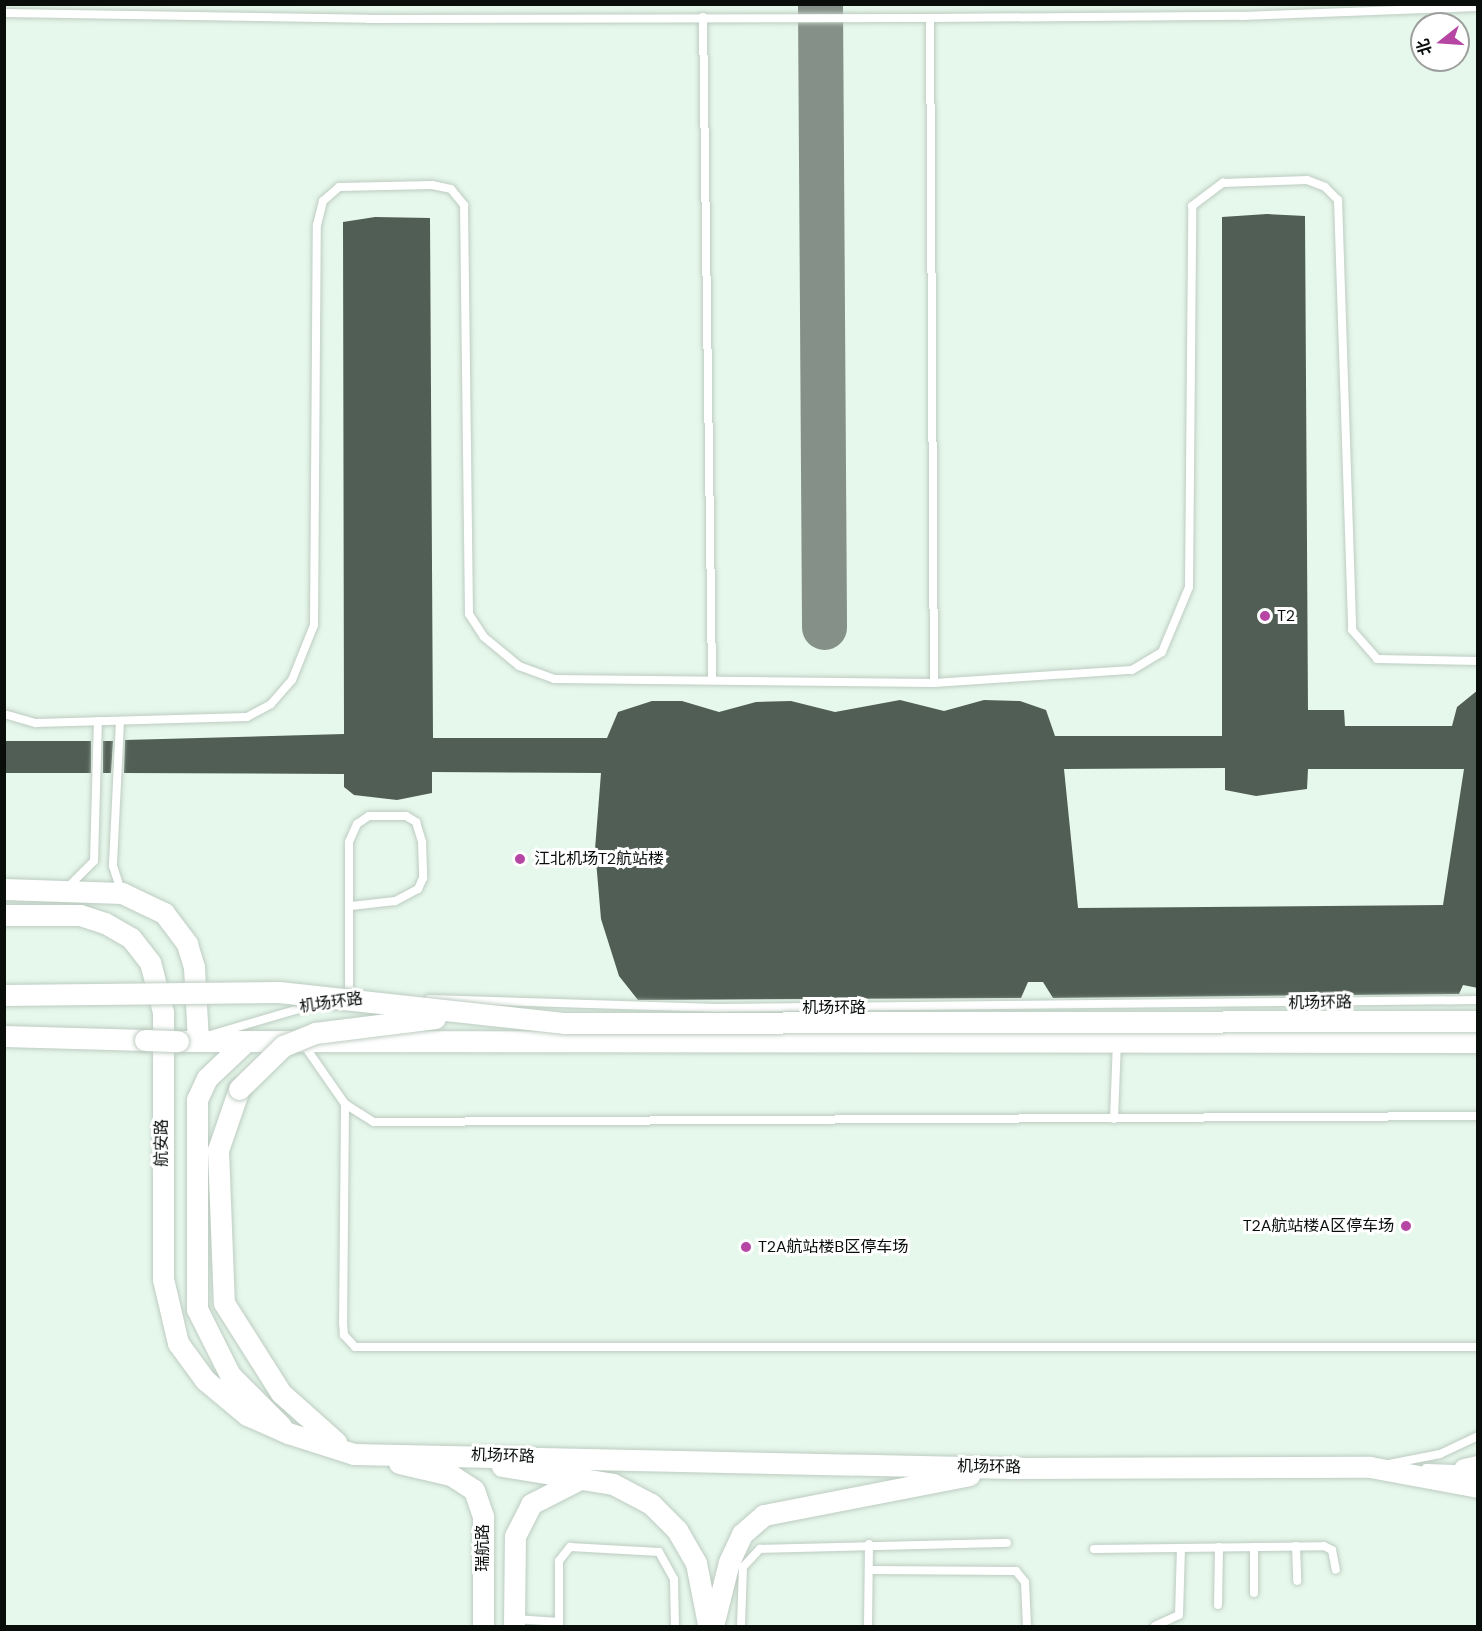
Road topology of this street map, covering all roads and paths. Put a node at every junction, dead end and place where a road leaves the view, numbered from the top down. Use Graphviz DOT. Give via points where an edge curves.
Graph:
graph roads {
  1 [pos="1478,7"];
  2 [pos="4,13"];
  3 [pos="703,17"];
  4 [pos="930,18"];
  5 [pos="1478,661"];
  6 [pos="712,676"];
  7 [pos="934,683"];
  8 [pos="4,714"];
  9 [pos="98,721"];
  10 [pos="120,721"];
  11 [pos="4,889"];
  12 [pos="65,891"];
  13 [pos="122,893"];
  14 [pos="351,906"];
  15 [pos="4,915"];
  16 [pos="4,995"];
  17 [pos="349,998"];
  18 [pos="1478,1000"];
  19 [pos="471,1015"];
  20 [pos="1478,1021"];
  21 [pos="4,1036"];
  22 [pos="188,1041"];
  23 [pos="1117,1041"];
  24 [pos="244,1042"];
  25 [pos="302,1042"];
  26 [pos="1478,1042"];
  27 [pos="345,1104"];
  28 [pos="1478,1116"];
  29 [pos="1114,1119"];
  30 [pos="1478,1347"];
  31 [pos="288,1432"];
  32 [pos="1478,1436"];
  33 [pos="354,1454"];
  34 [pos="452,1455"];
  35 [pos="690,1461"];
  36 [pos="1370,1467"];
  37 [pos="1011,1468"];
  38 [pos="1473,1468"];
  39 [pos="571,1481"];
  40 [pos="1478,1487"];
  41 [pos="1007,1543"];
  42 [pos="869,1544"];
  43 [pos="1296,1546"];
  44 [pos="1219,1547"];
  45 [pos="1254,1547"];
  46 [pos="1181,1548"];
  47 [pos="1094,1549"];
  48 [pos="869,1570"];
  49 [pos="1336,1570"];
  50 [pos="1297,1581"];
  51 [pos="1254,1593"];
  52 [pos="1218,1605"];
  53 [pos="514,1623"];
  54 [pos="559,1624"];
  55 [pos="483,1626"];
  56 [pos="675,1626"];
  57 [pos="711,1626"];
  58 [pos="741,1626"];
  59 [pos="868,1626"];
  60 [pos="1027,1626"];
  61 [pos="1155,1626"];
  1 -- 4 [label="lane" via="1242,16"];
  2 -- 3 [label="lane"];
  3 -- 4 [label="lane"];
  3 -- 6 [label="lane"];
  4 -- 7 [label="lane"];
  5 -- 7 [label="lane" via="1377,658 1352,630 1338,200 1307,180 1233,182 1211,187 1192,206 1189,587 1175,631 1149,664 1132,670"];
  6 -- 7 [label="lane"];
  6 -- 10 [label="lane" via="555,679 519,666 484,637 469,614 464,205 451,189 432,185 339,187 323,201 317,225 314,625 292,681 271,704 247,717"];
  8 -- 9 [label="lane" via="36,723"];
  9 -- 10 [label="lane"];
  9 -- 12 [label="lane" via="94,861"];
  10 -- 13 [label="lane" via="112,866"];
  11 -- 12 [label="street"];
  12 -- 13 [label="street"];
  13 -- 22 [label="street" via="164,913 187,944 194,967"];
  14 -- 14 [label="lane" via="349,842 357,824 369,816 406,816 416,822 423,869 418,889 396,902"];
  14 -- 17 [label="lane"];
  15 -- 31 [label="street, 航安路" via="80,915 132,938 150,962 163,1012 163,1280 178,1343 205,1380 247,1415"];
  16 -- 19 [label="street, bridge" via="279,992"];
  17 -- 18 [label="lane, 机场环路" via="717,1008"];
  17 -- 22 [label="lane, 机场环路" via="240,1022"];
  19 -- 20 [label="street, 机场环路, bridge" via="565,1023"];
  19 -- 33 [label="street, bridge" via="348,1024 283,1046 238,1089 218,1150 224,1303 281,1393 318,1429"];
  21 -- 22 [label="street, bridge"];
  22 -- 24 [label="street, 机场环路"];
  23 -- 25 [label="street, 机场环路"];
  23 -- 26 [label="street, 机场环路"];
  23 -- 29 [label="lane"];
  24 -- 25 [label="street, 机场环路"];
  24 -- 31 [label="street" via="207,1078 197,1099 197,1309 230,1375"];
  25 -- 27 [label="lane"];
  27 -- 29 [label="lane" via="374,1122"];
  27 -- 30 [label="lane" via="343,1322 344,1335 355,1347"];
  28 -- 29 [label="lane"];
  31 -- 33 [label="street, 机场环路"];
  32 -- 36 [label="lane" via="1440,1454"];
  33 -- 34 [label="street, 机场环路"];
  33 -- 55 [label="street, 瑞航路" via="451,1474 474,1490 483,1516"];
  34 -- 35 [label="street, 机场环路"];
  34 -- 39 [label="street"];
  35 -- 37 [label="street, 机场环路"];
  35 -- 39 [label="street"];
  36 -- 37 [label="street, 机场环路"];
  36 -- 38 [label="lane, 机场环路"];
  36 -- 40 [label="street, 机场环路"];
  37 -- 57 [label="street" via="764,1515 742,1534 729,1562"];
  39 -- 53 [label="street, 瑞航路" via="531,1504 515,1536"];
  39 -- 57 [label="street" via="613,1484 651,1504 677,1530 696,1563"];
  41 -- 42 [label="lane"];
  42 -- 48 [label="lane"];
  42 -- 58 [label="lane" via="753,1551 743,1567"];
  43 -- 45 [label="lane"];
  43 -- 49 [label="lane" via="1329,1547"];
  43 -- 50 [label="lane"];
  44 -- 45 [label="lane"];
  44 -- 46 [label="lane"];
  44 -- 52 [label="lane"];
  45 -- 51 [label="lane"];
  46 -- 47 [label="lane"];
  46 -- 61 [label="lane" via="1179,1615"];
  48 -- 59 [label="lane"];
  48 -- 60 [label="lane" via="1016,1570 1025,1582"];
  53 -- 54 [label="lane"];
  54 -- 56 [label="lane" via="563,1550 649,1548 664,1557 674,1579"];
}
